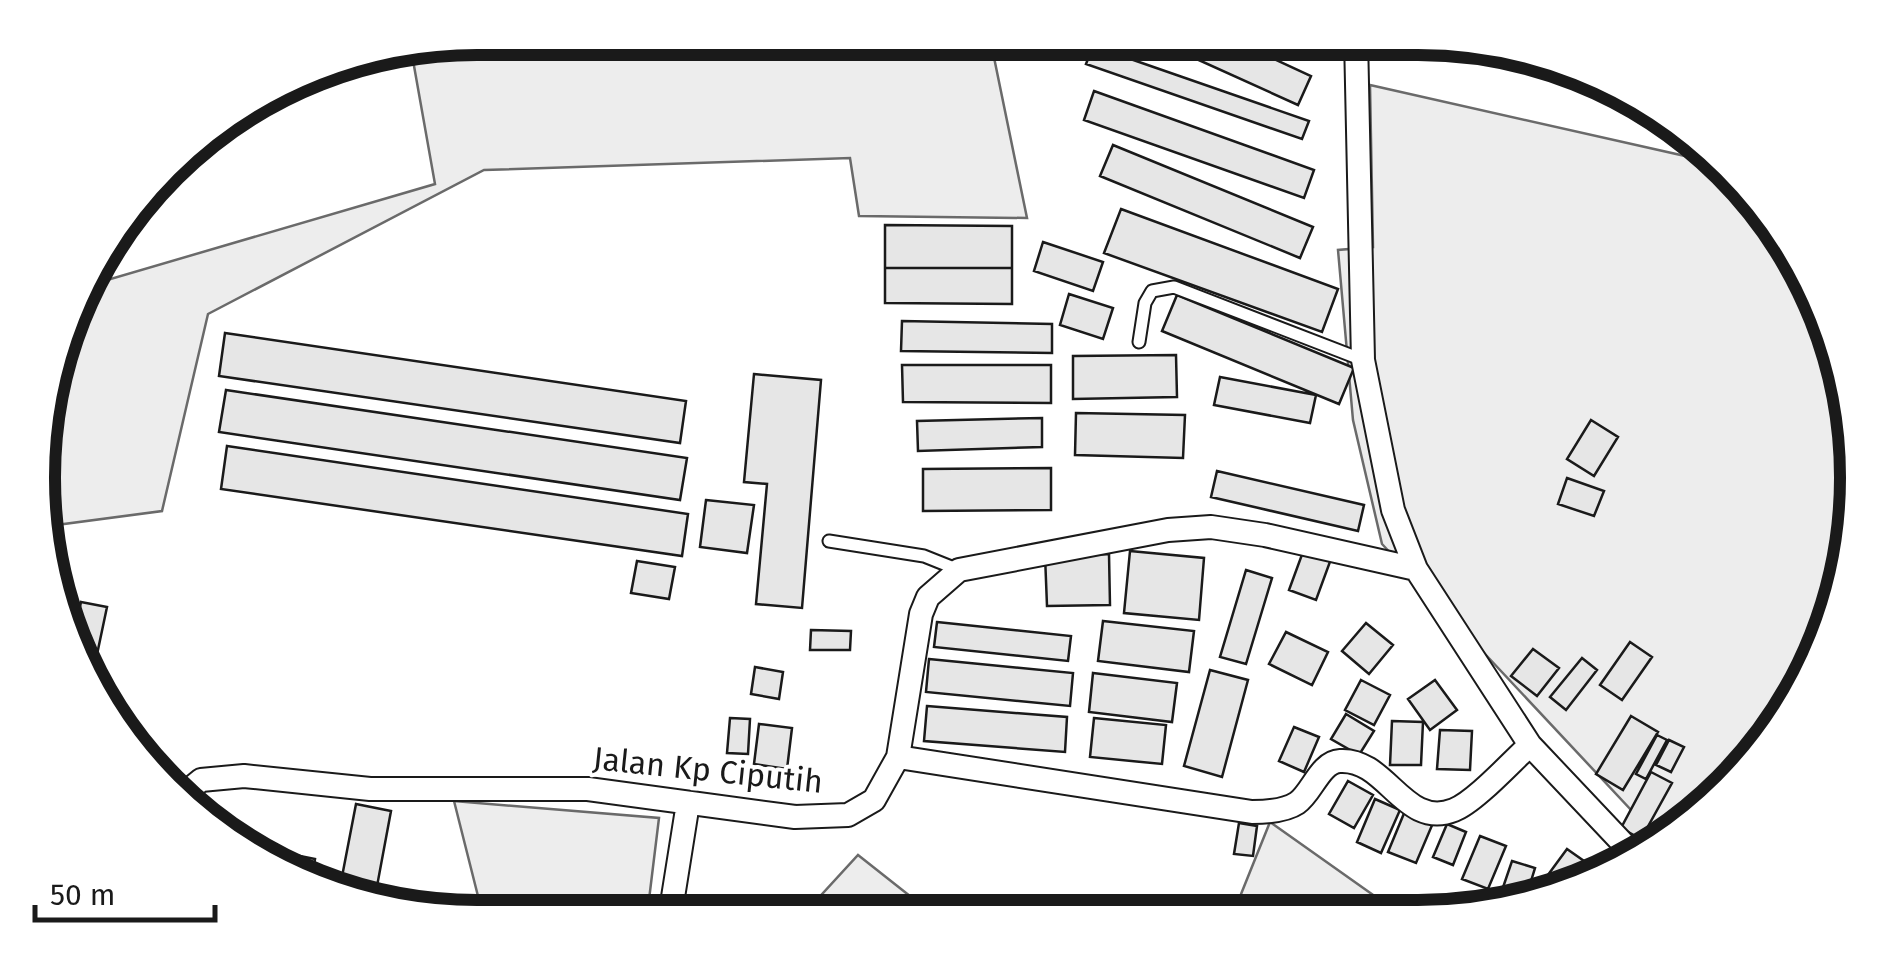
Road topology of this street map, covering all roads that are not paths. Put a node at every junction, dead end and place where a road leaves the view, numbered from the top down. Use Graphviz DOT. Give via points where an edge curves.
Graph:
graph roads {
  1 [pos="1356,55"];
  2 [pos="1139,342"];
  3 [pos="1363,360"];
  4 [pos="829,541"];
  5 [pos="1416,569"];
  6 [pos="959,570"];
  7 [pos="1530,745"];
  8 [pos="898,757"];
  9 [pos="191,788"];
  10 [pos="688,803"];
  11 [pos="1625,845"];
  12 [pos="673,900"];
  1 -- 3 [label="street"];
  2 -- 3 [label="lane" via="1145,302 1152,292 1174,287"];
  3 -- 5 [label="street" via="1394,510"];
  4 -- 6 [label="lane" via="924,556"];
  5 -- 6 [label="street" via="1212,527"];
  5 -- 7 [label="street"];
  6 -- 8 [label="street, Jalan Kp Ciputih" via="928,596 922,614"];
  7 -- 8 [label="street" via="1454,810 1424,812 1370,767 1340,760 1298,802 1271,812"];
  7 -- 11 [label="street"];
  8 -- 10 [label="street, Jalan Kp Ciputih" via="874,800 848,814 795,818"];
  9 -- 10 [label="street, Jalan Kp Ciputih" via="200,780 244,776 370,789 588,789"];
  10 -- 12 [label="street"];
}
